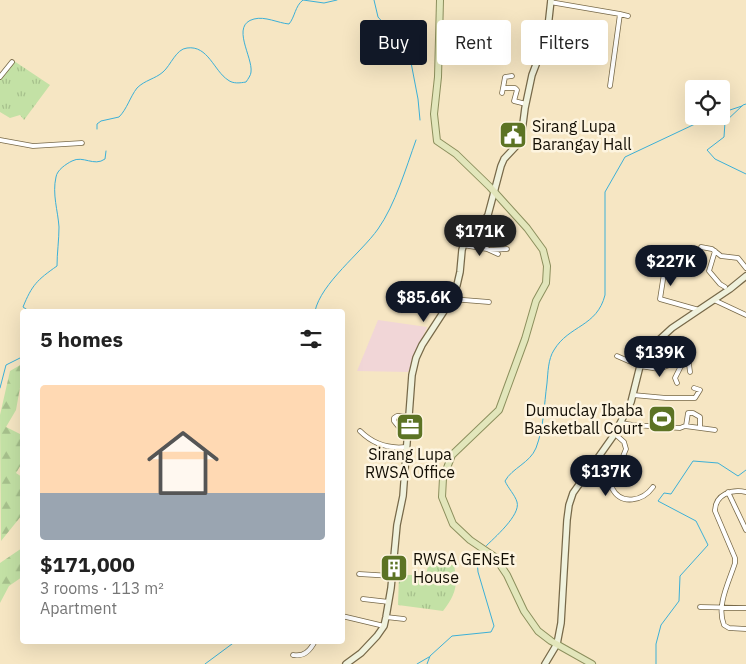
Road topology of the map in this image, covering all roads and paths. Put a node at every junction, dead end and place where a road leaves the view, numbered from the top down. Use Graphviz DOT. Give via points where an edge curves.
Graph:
graph roads {
  1 [pos="440,0"];
  2 [pos="550,1"];
  3 [pos="620,14"];
  4 [pos="628,16"];
  5 [pos="548,20"];
  6 [pos="12,62"];
  7 [pos="535,65"];
  8 [pos="0,76"];
  9 [pos="512,76"];
  10 [pos="610,86"];
  11 [pos="503,88"];
  12 [pos="502,94"];
  13 [pos="526,104"];
  14 [pos="0,140"];
  15 [pos="82,143"];
  16 [pos="494,192"];
  17 [pos="464,245"];
  18 [pos="701,247"];
  19 [pos="668,248"];
  20 [pos="490,250"];
  21 [pos="507,250"];
  22 [pos="715,251"];
  23 [pos="498,254"];
  24 [pos="746,268"];
  25 [pos="746,276"];
  26 [pos="725,287"];
  27 [pos="451,299"];
  28 [pos="714,300"];
  29 [pos="489,302"];
  30 [pos="698,310"];
  31 [pos="746,314"];
  32 [pos="617,356"];
  33 [pos="682,364"];
  34 [pos="640,366"];
  35 [pos="690,372"];
  36 [pos="677,383"];
  37 [pos="694,388"];
  38 [pos="633,395"];
  39 [pos="409,416"];
  40 [pos="621,423"];
  41 [pos="686,426"];
  42 [pos="700,428"];
  43 [pos="408,429"];
  44 [pos="715,430"];
  45 [pos="360,431"];
  46 [pos="615,434"];
  47 [pos="406,447"];
  48 [pos="652,487"];
  49 [pos="728,492"];
  50 [pos="746,492"];
  51 [pos="746,530"];
  52 [pos="359,574"];
  53 [pos="392,576"];
  54 [pos="363,599"];
  55 [pos="389,602"];
  56 [pos="700,607"];
  57 [pos="721,607"];
  58 [pos="746,608"];
  59 [pos="345,617"];
  60 [pos="386,617"];
  61 [pos="404,619"];
  62 [pos="384,626"];
  63 [pos="746,629"];
  64 [pos="313,644"];
  65 [pos="557,644"];
  66 [pos="293,655"];
  67 [pos="346,664"];
  68 [pos="546,664"];
  69 [pos="592,664"];
  1 -- 16 [label="main road" via="434,114 437,141 456,154"];
  2 -- 3 [label="street"];
  2 -- 5 [label="street"];
  3 -- 4 [label="street"];
  3 -- 10 [label="street"];
  6 -- 8 [label="street"];
  7 -- 13 [label="street"];
  9 -- 11 [label="street" via="505,76"];
  11 -- 12 [label="street"];
  11 -- 13 [label="street" via="516,89 514,101"];
  13 -- 16 [label="street" via="521,139 504,159"];
  14 -- 15 [label="street" via="33,146"];
  16 -- 17 [label="street" via="486,220"];
  16 -- 65 [label="main road" via="543,250 546,283 536,301 499,410 452,455 443,478 442,498 453,524 495,557 533,625"];
  17 -- 20 [label="street"];
  17 -- 27 [label="street" via="459,278"];
  18 -- 22 [label="street"];
  19 -- 30 [label="street" via="660,299"];
  20 -- 21 [label="street"];
  20 -- 23 [label="street"];
  22 -- 24 [label="street" via="721,256 738,258"];
  22 -- 26 [label="street" via="709,271"];
  25 -- 28 [label="street"];
  27 -- 29 [label="street"];
  27 -- 39 [label="street" via="416,358"];
  28 -- 30 [label="street"];
  28 -- 31 [label="street"];
  30 -- 34 [label="street" via="662,336 648,350"];
  32 -- 34 [label="street"];
  33 -- 34 [label="street" via="661,369"];
  33 -- 35 [label="street" via="690,364"];
  33 -- 36 [label="street" via="675,378"];
  34 -- 38 [label="street"];
  37 -- 38 [label="street" via="700,390 695,398"];
  38 -- 40 [label="street"];
  39 -- 43 [label="street"];
  39 -- 43 [label="street" via="394,418 398,426"];
  40 -- 41 [label="street"];
  40 -- 46 [label="street"];
  41 -- 42 [label="street"];
  41 -- 42 [label="street" via="688,413 693,413 700,417"];
  42 -- 44 [label="street"];
  43 -- 47 [label="street"];
  45 -- 47 [label="street" via="369,440 387,447"];
  46 -- 48 [label="street" via="626,448 615,476 614,492 623,498 642,498"];
  46 -- 65 [label="street" via="573,493 569,505"];
  47 -- 53 [label="street"];
  49 -- 50 [label="street"];
  49 -- 51 [label="street"];
  49 -- 57 [label="street" via="715,504 735,558"];
  52 -- 53 [label="street"];
  53 -- 55 [label="street"];
  54 -- 55 [label="street"];
  55 -- 60 [label="street"];
  56 -- 57 [label="street"];
  57 -- 58 [label="street"];
  57 -- 63 [label="street" via="724,625"];
  59 -- 62 [label="street"];
  60 -- 61 [label="street"];
  60 -- 62 [label="street"];
  62 -- 67 [label="street" via="361,653"];
  64 -- 66 [label="street" via="306,653"];
  65 -- 68 [label="street"];
  65 -- 69 [label="main road"];
}
